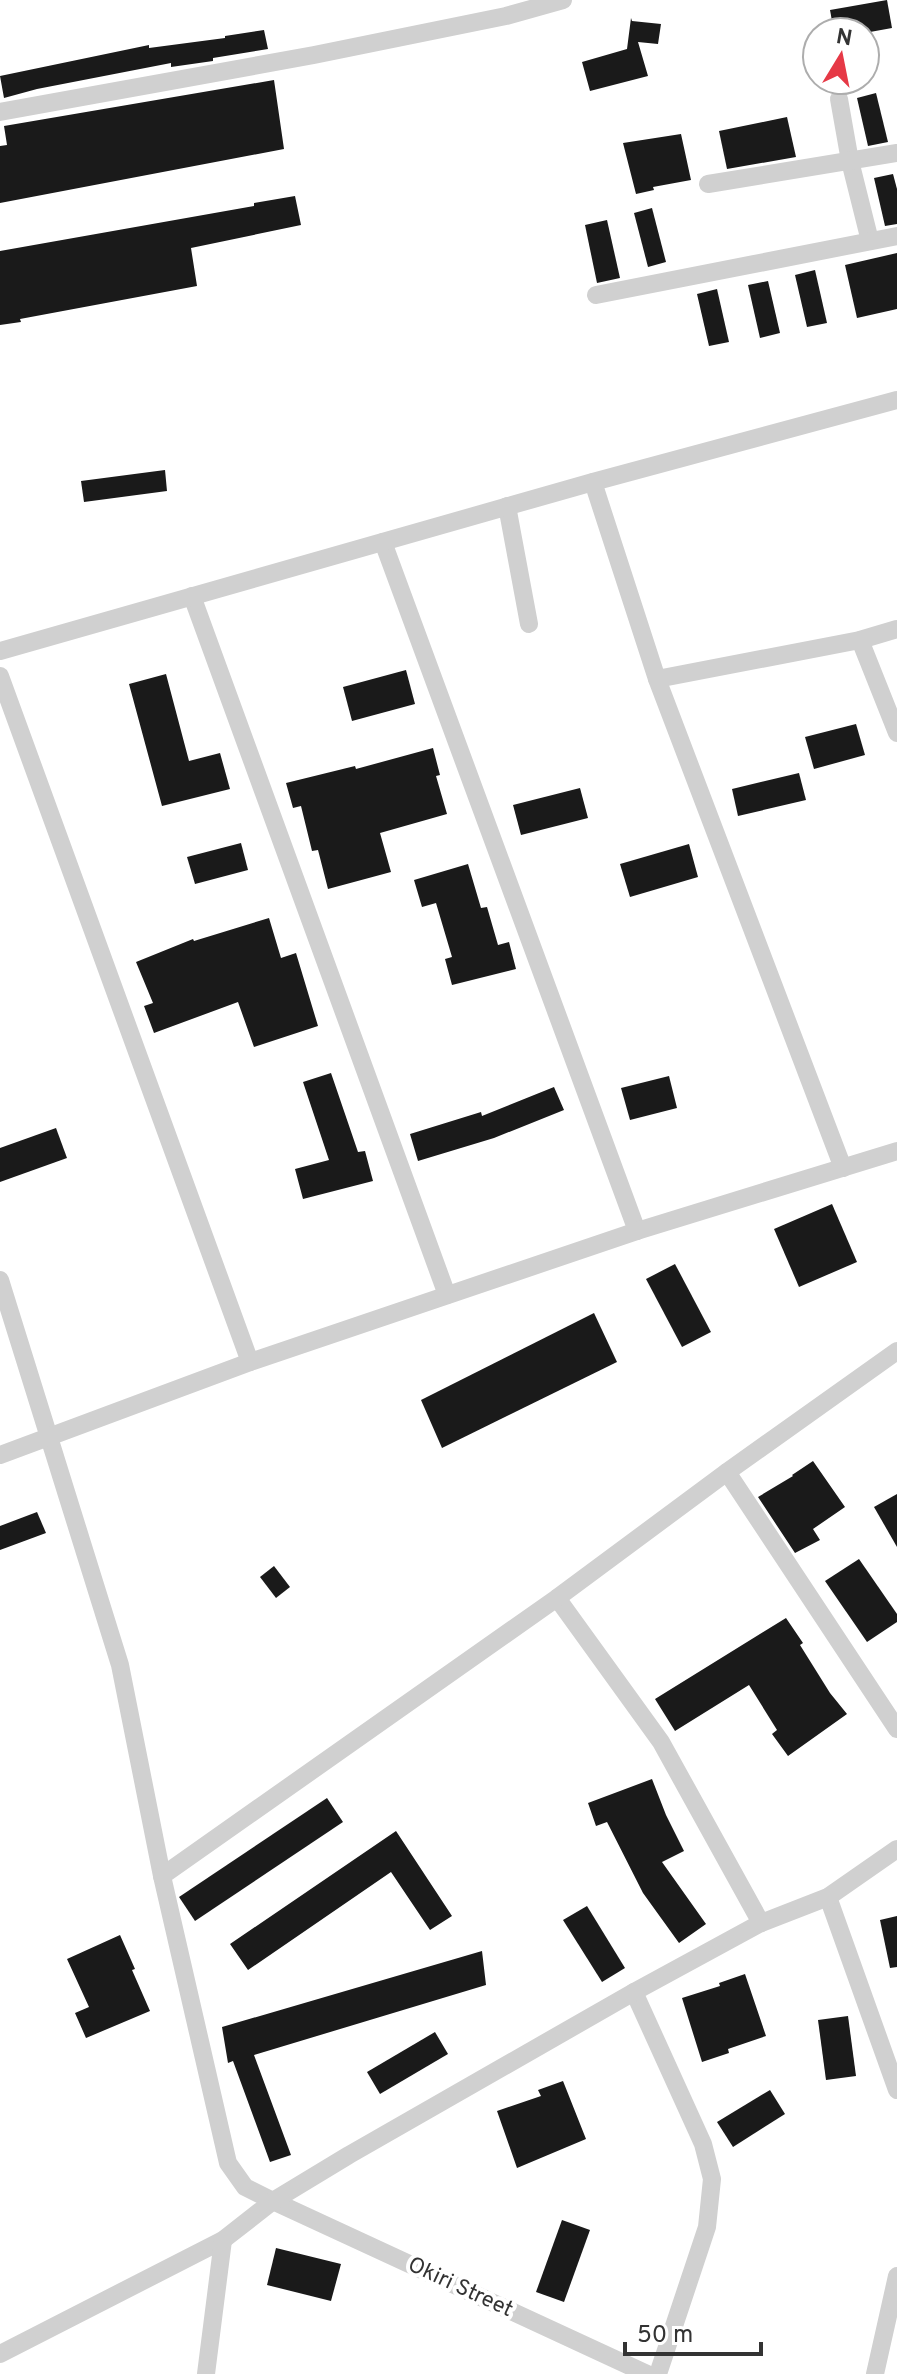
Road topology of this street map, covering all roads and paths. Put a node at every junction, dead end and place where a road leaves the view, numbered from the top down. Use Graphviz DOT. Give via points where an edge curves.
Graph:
graph roads {
  1 [pos="563,0"];
  2 [pos="839,99"];
  3 [pos="0,112"];
  4 [pos="897,153"];
  5 [pos="850,161"];
  6 [pos="708,184"];
  7 [pos="897,236"];
  8 [pos="870,241"];
  9 [pos="596,295"];
  10 [pos="897,400"];
  11 [pos="593,482"];
  12 [pos="507,506"];
  13 [pos="383,542"];
  14 [pos="192,596"];
  15 [pos="529,624"];
  16 [pos="897,629"];
  17 [pos="860,640"];
  18 [pos="0,651"];
  19 [pos="0,676"];
  20 [pos="657,679"];
  21 [pos="897,733"];
  22 [pos="897,1151"];
  23 [pos="843,1168"];
  24 [pos="637,1231"];
  25 [pos="0,1280"];
  26 [pos="447,1295"];
  27 [pos="895,1357"];
  28 [pos="250,1362"];
  29 [pos="50,1437"];
  30 [pos="0,1455"];
  31 [pos="727,1472"];
  32 [pos="557,1598"];
  33 [pos="897,1729"];
  34 [pos="897,1849"];
  35 [pos="162,1876"];
  36 [pos="828,1897"];
  37 [pos="761,1923"];
  38 [pos="634,1992"];
  39 [pos="897,2090"];
  40 [pos="273,2201"];
  41 [pos="223,2240"];
  42 [pos="897,2276"];
  43 [pos="0,2354"];
  44 [pos="206,2374"];
  45 [pos="647,2374"];
  46 [pos="658,2374"];
  47 [pos="875,2374"];
  1 -- 3 [label="street" via="314,55"];
  2 -- 5 [label="street"];
  4 -- 5 [label="street"];
  5 -- 6 [label="street"];
  5 -- 8 [label="street"];
  7 -- 8 [label="street"];
  8 -- 9 [label="street"];
  10 -- 11 [label="street"];
  11 -- 12 [label="street"];
  11 -- 20 [label="street"];
  12 -- 13 [label="street"];
  12 -- 15 [label="street"];
  13 -- 14 [label="street"];
  13 -- 24 [label="street"];
  14 -- 18 [label="street"];
  14 -- 26 [label="street"];
  16 -- 17 [label="street"];
  17 -- 20 [label="street"];
  17 -- 21 [label="street"];
  19 -- 28 [label="street"];
  20 -- 23 [label="street"];
  22 -- 23 [label="street"];
  23 -- 24 [label="street"];
  24 -- 26 [label="street"];
  25 -- 29 [label="street, Okiri Street"];
  26 -- 28 [label="street"];
  27 -- 31 [label="street"];
  28 -- 29 [label="street"];
  29 -- 30 [label="street"];
  29 -- 35 [label="street, Okiri Street" via="120,1665"];
  31 -- 32 [label="street"];
  31 -- 33 [label="street"];
  32 -- 35 [label="street"];
  32 -- 37 [label="street" via="661,1742"];
  34 -- 36 [label="street"];
  35 -- 40 [label="street, Okiri Street" via="228,2163 245,2187"];
  36 -- 37 [label="street"];
  36 -- 39 [label="street"];
  37 -- 38 [label="street"];
  38 -- 40 [label="street"];
  38 -- 46 [label="street" via="703,2144 712,2179 707,2227"];
  40 -- 41 [label="street"];
  40 -- 45 [label="street, Okiri Street"];
  41 -- 43 [label="street"];
  41 -- 44 [label="street"];
  42 -- 47 [label="street"];
}
